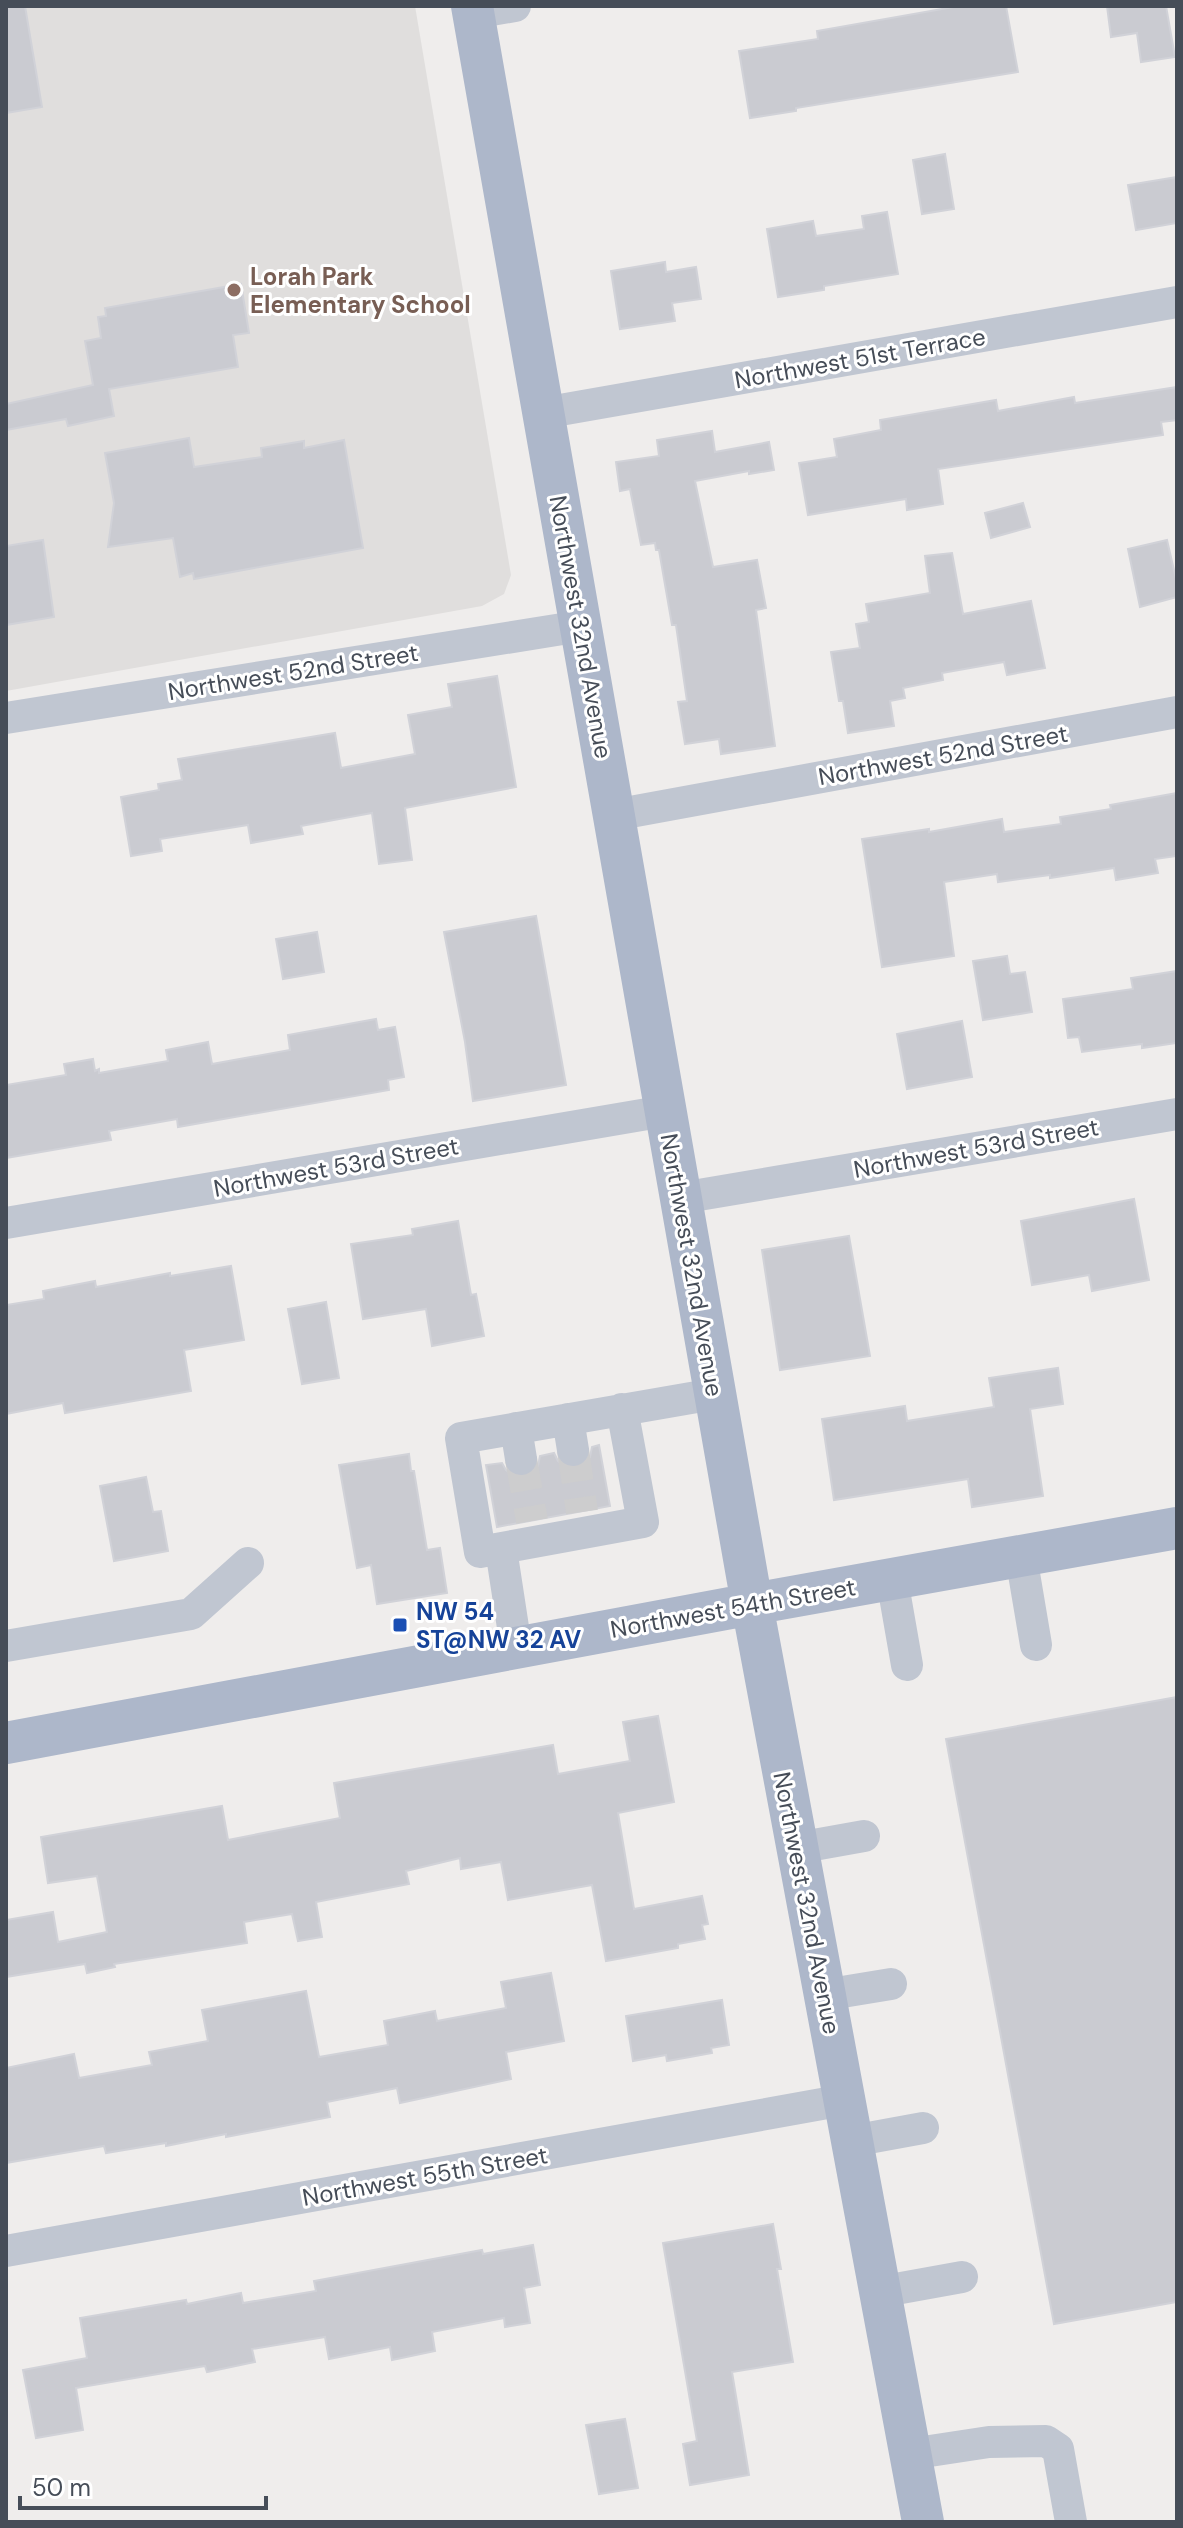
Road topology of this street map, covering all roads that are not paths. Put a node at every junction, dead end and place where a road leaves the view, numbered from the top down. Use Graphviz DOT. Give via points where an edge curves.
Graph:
graph roads {
  1 [pos="515,6"];
  2 [pos="473,10"];
  3 [pos="1177,302"];
  4 [pos="543,413"];
  5 [pos="581,626"];
  6 [pos="1177,712"];
  7 [pos="6,718"];
  8 [pos="614,815"];
  9 [pos="665,1111"];
  10 [pos="1177,1114"];
  11 [pos="681,1198"];
  12 [pos="6,1223"];
  13 [pos="714,1394"];
  14 [pos="622,1409"];
  15 [pos="1177,1528"];
  16 [pos="501,1549"];
  17 [pos="1021,1556"];
  18 [pos="248,1563"];
  19 [pos="892,1579"];
  20 [pos="752,1604"];
  21 [pos="1036,1645"];
  22 [pos="6,1646"];
  23 [pos="516,1647"];
  24 [pos="907,1665"];
  25 [pos="6,1743"];
  26 [pos="864,1836"];
  27 [pos="797,1848"];
  28 [pos="891,1984"];
  29 [pos="824,1995"];
  30 [pos="844,2100"];
  31 [pos="923,2128"];
  32 [pos="852,2141"];
  33 [pos="6,2251"];
  34 [pos="962,2277"];
  35 [pos="879,2292"];
  36 [pos="910,2454"];
  37 [pos="923,2522"];
  38 [pos="1071,2522"];
  1 -- 2 [label="street"];
  2 -- 4 [label="main road, Northwest 32nd Avenue"];
  3 -- 4 [label="street, Northwest 51st Terrace"];
  4 -- 5 [label="main road, Northwest 32nd Avenue"];
  5 -- 7 [label="street, Northwest 52nd Street"];
  5 -- 8 [label="main road, Northwest 32nd Avenue"];
  6 -- 8 [label="street, Northwest 52nd Street"];
  8 -- 9 [label="main road, Northwest 32nd Avenue"];
  9 -- 11 [label="main road, Northwest 32nd Avenue"];
  9 -- 12 [label="street, Northwest 53rd Street"];
  10 -- 11 [label="street, Northwest 53rd Street"];
  11 -- 13 [label="main road, Northwest 32nd Avenue"];
  13 -- 14 [label="street"];
  13 -- 20 [label="main road, Northwest 32nd Avenue"];
  14 -- 16 [label="street" via="643,1522 583,1522 533,1531"];
  14 -- 16 [label="street" via="570,1434 518,1444 461,1438 480,1552"];
  15 -- 17 [label="main road, Northwest 54th Street"];
  16 -- 23 [label="street"];
  17 -- 19 [label="main road, Northwest 54th Street"];
  17 -- 21 [label="street"];
  18 -- 22 [label="street" via="191,1614"];
  19 -- 20 [label="main road, Northwest 54th Street"];
  19 -- 24 [label="street"];
  20 -- 23 [label="main road, Northwest 54th Street"];
  20 -- 27 [label="main road, Northwest 32nd Avenue"];
  23 -- 25 [label="main road, Northwest 54th Street"];
  26 -- 27 [label="street"];
  27 -- 29 [label="main road, Northwest 32nd Avenue"];
  28 -- 29 [label="street"];
  29 -- 30 [label="main road, Northwest 32nd Avenue"];
  30 -- 32 [label="main road, Northwest 32nd Avenue"];
  30 -- 33 [label="street, Northwest 55th Street"];
  31 -- 32 [label="street"];
  32 -- 35 [label="main road, Northwest 32nd Avenue"];
  34 -- 35 [label="street"];
  35 -- 36 [label="main road, Northwest 32nd Avenue"];
  36 -- 37 [label="main road, Northwest 32nd Avenue"];
  36 -- 38 [label="street" via="989,2442 1046,2441 1058,2449"];
}
